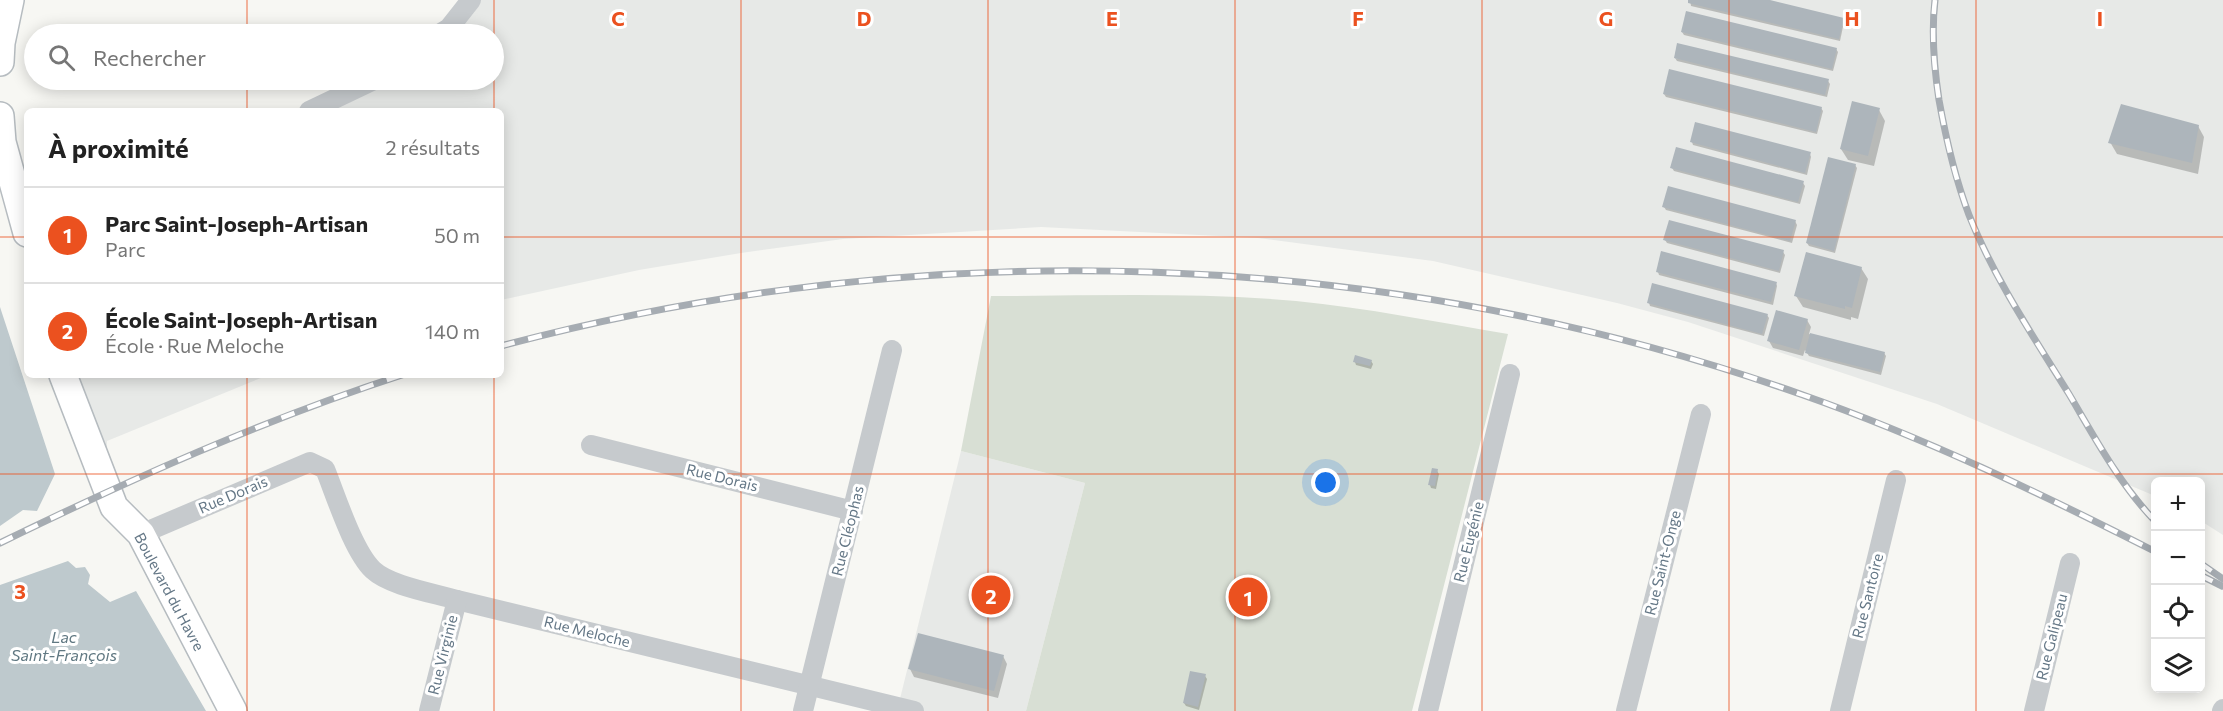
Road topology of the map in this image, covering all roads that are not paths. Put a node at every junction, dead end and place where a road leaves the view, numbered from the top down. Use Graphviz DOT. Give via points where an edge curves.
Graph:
graph roads {
  1 [pos="10,0"];
  2 [pos="471,0"];
  3 [pos="452,24"];
  4 [pos="0,62"];
  5 [pos="353,90"];
  6 [pos="315,108"];
  7 [pos="0,116"];
  8 [pos="24,217"];
  9 [pos="892,350"];
  10 [pos="1510,374"];
  11 [pos="64,378"];
  12 [pos="1701,414"];
  13 [pos="591,445"];
  14 [pos="325,469"];
  15 [pos="1896,480"];
  16 [pos="853,511"];
  17 [pos="141,534"];
  18 [pos="2070,563"];
  19 [pos="457,600"];
  20 [pos="810,686"];
  21 [pos="233,711"];
  22 [pos="429,711"];
  23 [pos="804,711"];
  24 [pos="914,711"];
  25 [pos="1428,711"];
  26 [pos="1626,711"];
  27 [pos="1840,711"];
  28 [pos="2034,711"];
  1 -- 4 [label="street"];
  2 -- 3 [label="street"];
  5 -- 6 [label="street"];
  7 -- 8 [label="street" via="2,142"];
  9 -- 16 [label="street, Rue Cléophas"];
  10 -- 25 [label="street, Rue Eugénie"];
  11 -- 17 [label="street, Boulevard du Havre" via="114,507"];
  12 -- 26 [label="street, Rue Saint-Onge"];
  13 -- 16 [label="street, Rue Dorais"];
  14 -- 17 [label="street, Rue Dorais" via="310,462"];
  14 -- 19 [label="street, Rue Meloche" via="360,552 373,571 392,581"];
  15 -- 27 [label="street, Rue Santoire"];
  16 -- 20 [label="street, Rue Cléophas"];
  17 -- 21 [label="street, Boulevard du Havre"];
  18 -- 28 [label="street, Rue Galipeau"];
  19 -- 20 [label="street, Rue Meloche"];
  19 -- 22 [label="street, Rue Virginie"];
  20 -- 23 [label="street, Rue Cléophas"];
  20 -- 24 [label="street, Rue Meloche"];
}
